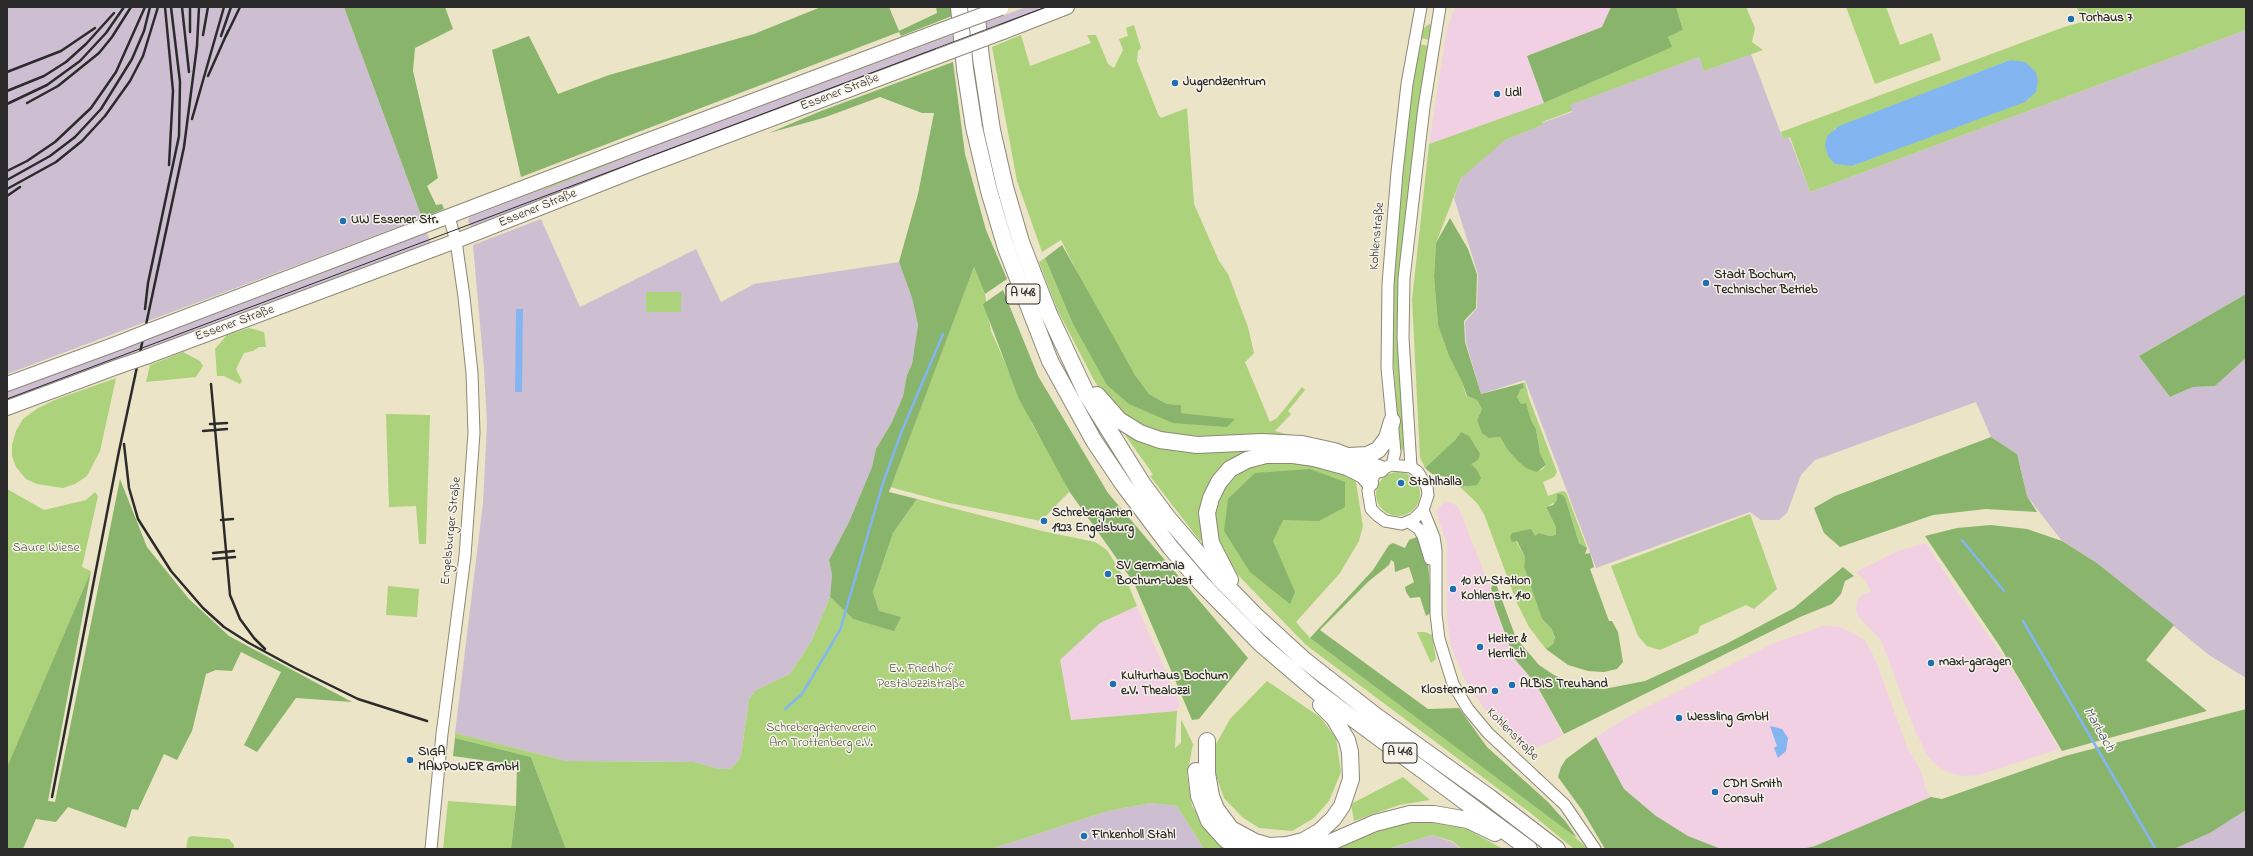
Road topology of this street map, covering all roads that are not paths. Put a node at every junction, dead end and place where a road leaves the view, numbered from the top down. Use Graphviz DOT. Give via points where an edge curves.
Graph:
graph roads {
  1 [pos="959,7"];
  2 [pos="976,7"];
  3 [pos="1067,7"];
  4 [pos="1003,8"];
  5 [pos="1421,9"];
  6 [pos="1440,10"];
  7 [pos="449,217"];
  8 [pos="456,242"];
  9 [pos="1049,314"];
  10 [pos="7,384"];
  11 [pos="7,408"];
  12 [pos="1392,421"];
  13 [pos="1349,456"];
  14 [pos="1386,467"];
  15 [pos="1411,467"];
  16 [pos="1370,483"];
  17 [pos="1423,510"];
  18 [pos="1409,522"];
  19 [pos="1435,577"];
  20 [pos="1257,617"];
  21 [pos="1272,655"];
  22 [pos="431,849"];
  23 [pos="1241,849"];
  24 [pos="1315,849"];
  25 [pos="1517,849"];
  26 [pos="1529,849"];
  27 [pos="1557,849"];
  28 [pos="1595,849"];
  1 -- 21 [label="highway, A 448" via="974,127 988,191 1008,255 1050,361 1094,441 1147,518 1201,583"];
  2 -- 9 [label="highway, A 448" via="981,58 998,157 1021,242"];
  3 -- 8 [label="main road, Essener Straße, bridge" via="641,168"];
  4 -- 7 [label="main road, Essener Straße, bridge"];
  5 -- 6 [label="street, Kohlenstraße"];
  5 -- 12 [label="street, Kohlenstraße" via="1406,90 1388,284 1386,338"];
  6 -- 15 [label="street, Kohlenstraße" via="1424,107 1404,278 1403,338"];
  7 -- 8 [label="street, Engelsburger Straße"];
  7 -- 10 [label="main road, Essener Straße, bridge"];
  8 -- 11 [label="main road, Essener Straße, bridge"];
  8 -- 22 [label="street, Engelsburger Straße" via="472,373 473,460 465,556 442,734"];
  9 -- 13 [label="highway" via="1060,321 1091,387 1105,406 1119,420 1140,433 1182,444 1287,442"];
  9 -- 20 [label="highway, A 448" via="1087,395 1142,483 1199,556"];
  12 -- 13 [label="highway" via="1378,450 1367,455"];
  12 -- 14 [label="street, Kohlenstraße" via="1395,452"];
  13 -- 14 [label="highway"];
  14 -- 15 [label="street"];
  14 -- 16 [label="street"];
  15 -- 17 [label="street" via="1418,472 1427,487 1428,495"];
  16 -- 18 [label="street" via="1368,500 1377,516 1394,524"];
  16 -- 20 [label="highway" via="1363,475 1347,467 1314,458 1284,454 1247,460 1230,469 1219,482 1207,513 1211,543 1226,574"];
  17 -- 18 [label="street"];
  17 -- 19 [label="street, Kohlenstraße" via="1435,543"];
  18 -- 19 [label="street, Kohlenstraße" via="1419,529 1426,542"];
  19 -- 28 [label="street, Kohlenstraße" via="1437,624 1453,684 1468,709 1488,733 1565,805"];
  20 -- 27 [label="highway, A 448" via="1341,690"];
  21 -- 23 [label="highway" via="1342,729 1350,752 1351,779 1342,806 1319,832 1303,841 1269,846 1255,842 1231,829 1216,809 1208,783 1207,741 1196,770 1202,808 1226,840"];
  21 -- 26 [label="highway, A 448" via="1316,691"];
  24 -- 25 [label="highway" via="1387,819 1422,813 1468,820 1484,826"];
}
